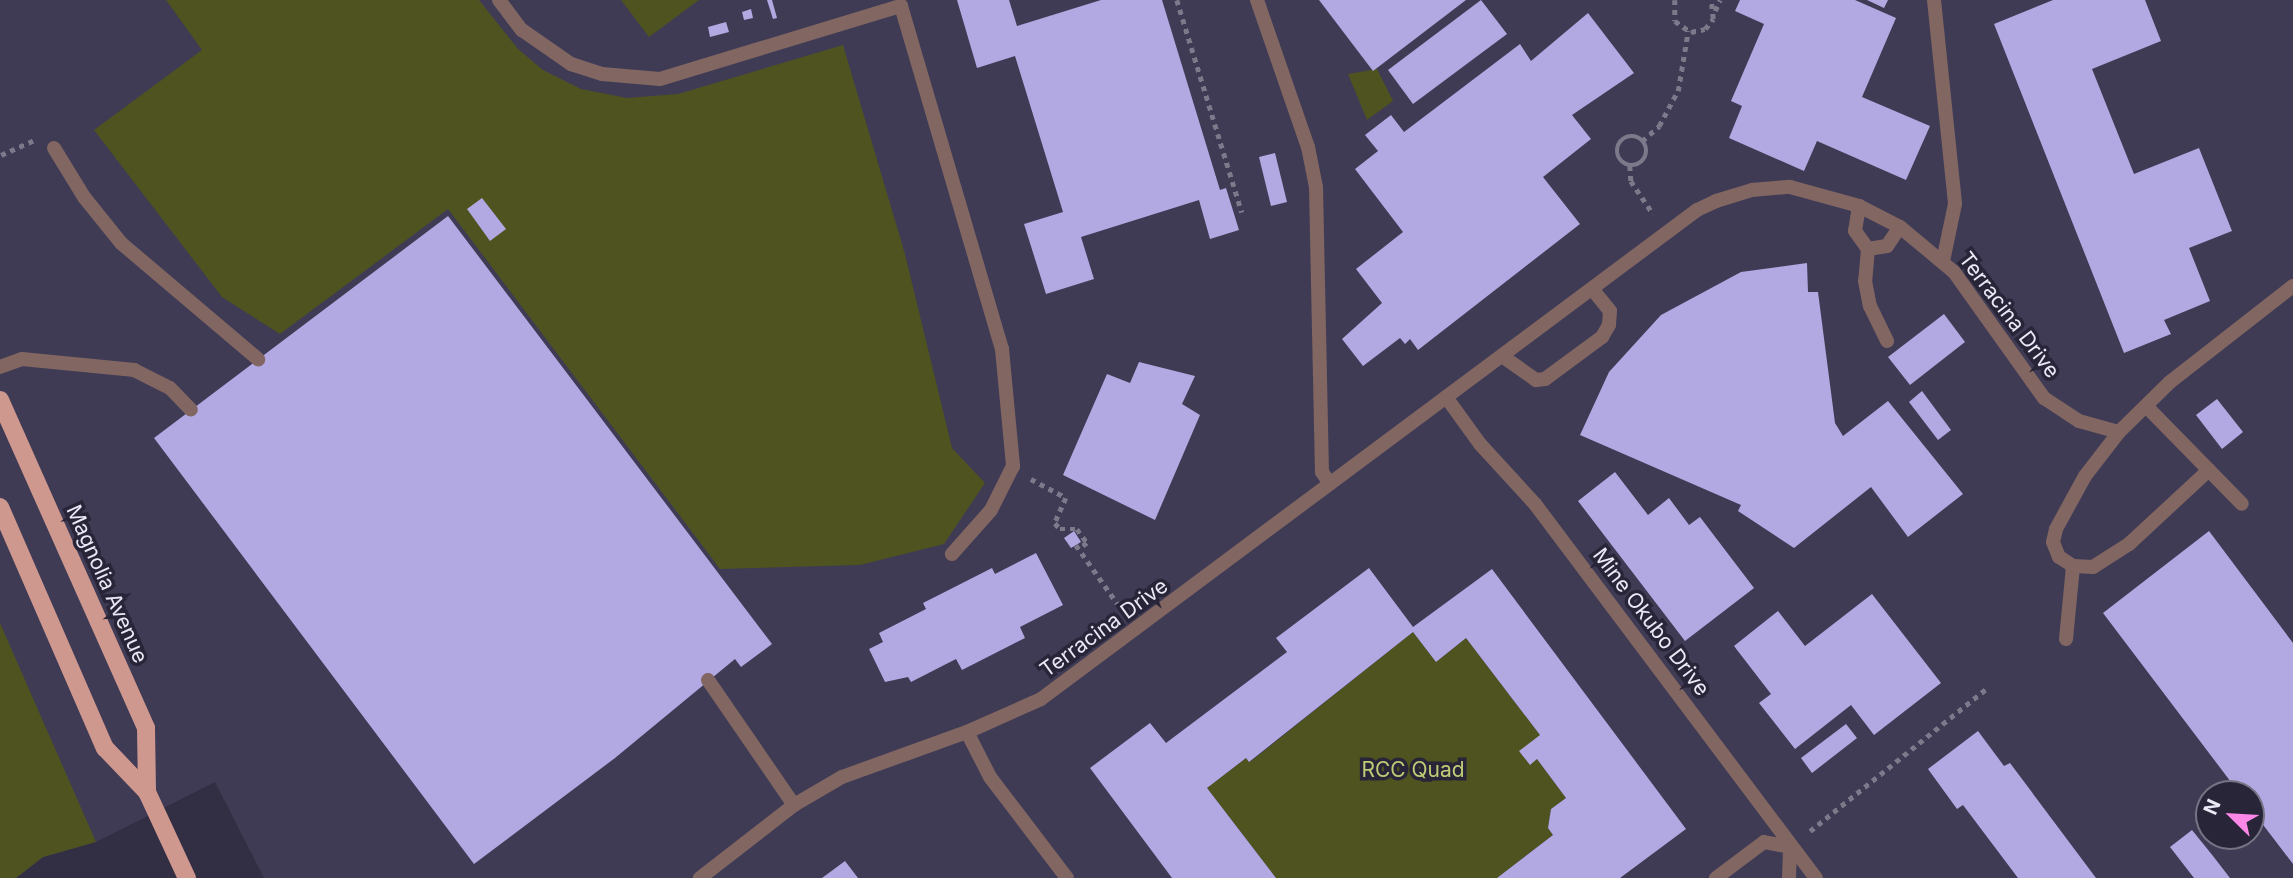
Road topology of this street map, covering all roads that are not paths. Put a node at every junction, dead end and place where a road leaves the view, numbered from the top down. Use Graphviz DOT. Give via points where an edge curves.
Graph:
graph roads {
  1 [pos="499,0"];
  2 [pos="1257,0"];
  3 [pos="1934,0"];
  4 [pos="54,148"];
  5 [pos="1859,206"];
  6 [pos="1900,227"];
  7 [pos="1868,250"];
  8 [pos="1943,261"];
  9 [pos="2293,286"];
  10 [pos="1593,290"];
  11 [pos="1887,341"];
  12 [pos="1502,356"];
  13 [pos="258,359"];
  14 [pos="0,367"];
  15 [pos="1446,397"];
  16 [pos="0,400"];
  17 [pos="2148,408"];
  18 [pos="191,410"];
  19 [pos="2119,432"];
  20 [pos="2209,470"];
  21 [pos="1330,484"];
  22 [pos="2242,504"];
  23 [pos="0,507"];
  24 [pos="952,554"];
  25 [pos="2073,566"];
  26 [pos="2066,639"];
  27 [pos="708,680"];
  28 [pos="967,732"];
  29 [pos="148,792"];
  30 [pos="794,805"];
  31 [pos="1790,847"];
  32 [pos="187,878"];
  33 [pos="700,878"];
  34 [pos="1067,878"];
  35 [pos="1716,878"];
  36 [pos="1789,878"];
  37 [pos="1816,878"];
  1 -- 24 [label="lane" via="522,30 571,64 602,74 660,79 901,6 1002,349 1013,466 991,510"];
  2 -- 21 [label="lane" via="1308,147 1316,187 1322,472"];
  3 -- 8 [label="lane" via="1955,204"];
  4 -- 13 [label="lane" via="121,243"];
  5 -- 6 [label="lane, Terracina Drive"];
  5 -- 7 [label="lane" via="1854,231"];
  5 -- 10 [label="lane, Terracina Drive" via="1790,187 1752,190 1716,201 1697,210"];
  6 -- 7 [label="lane" via="1886,246"];
  6 -- 8 [label="lane, Terracina Drive"];
  7 -- 11 [label="lane" via="1865,281 1870,306"];
  8 -- 19 [label="lane, Terracina Drive" via="2044,398 2079,421"];
  9 -- 17 [label="lane" via="2170,382"];
  10 -- 12 [label="lane, Terracina Drive"];
  10 -- 12 [label="lane" via="1611,311 1609,326 1602,337 1545,379 1535,380"];
  12 -- 15 [label="lane, Terracina Drive"];
  14 -- 18 [label="lane" via="22,359 112,365 162,383"];
  15 -- 21 [label="lane, Terracina Drive"];
  15 -- 31 [label="lane, Mine Okubo Drive" via="1591,578"];
  16 -- 29 [label="main road, Magnolia Avenue" via="146,728"];
  17 -- 19 [label="lane"];
  17 -- 20 [label="lane"];
  19 -- 25 [label="lane" via="2085,476 2056,528 2053,542 2059,557"];
  20 -- 22 [label="lane"];
  20 -- 25 [label="lane" via="2129,544 2093,567"];
  21 -- 28 [label="lane, Terracina Drive" via="1041,699"];
  23 -- 29 [label="main road, Magnolia Avenue" via="105,748"];
  25 -- 26 [label="lane"];
  27 -- 30 [label="lane"];
  28 -- 30 [label="lane, Terracina Drive" via="842,777"];
  28 -- 34 [label="lane" via="990,777"];
  29 -- 32 [label="main road, Magnolia Avenue"];
  30 -- 33 [label="lane, Terracina Drive"];
  31 -- 35 [label="lane" via="1764,842"];
  31 -- 36 [label="lane"];
  31 -- 37 [label="lane, Mine Okubo Drive"];
}
